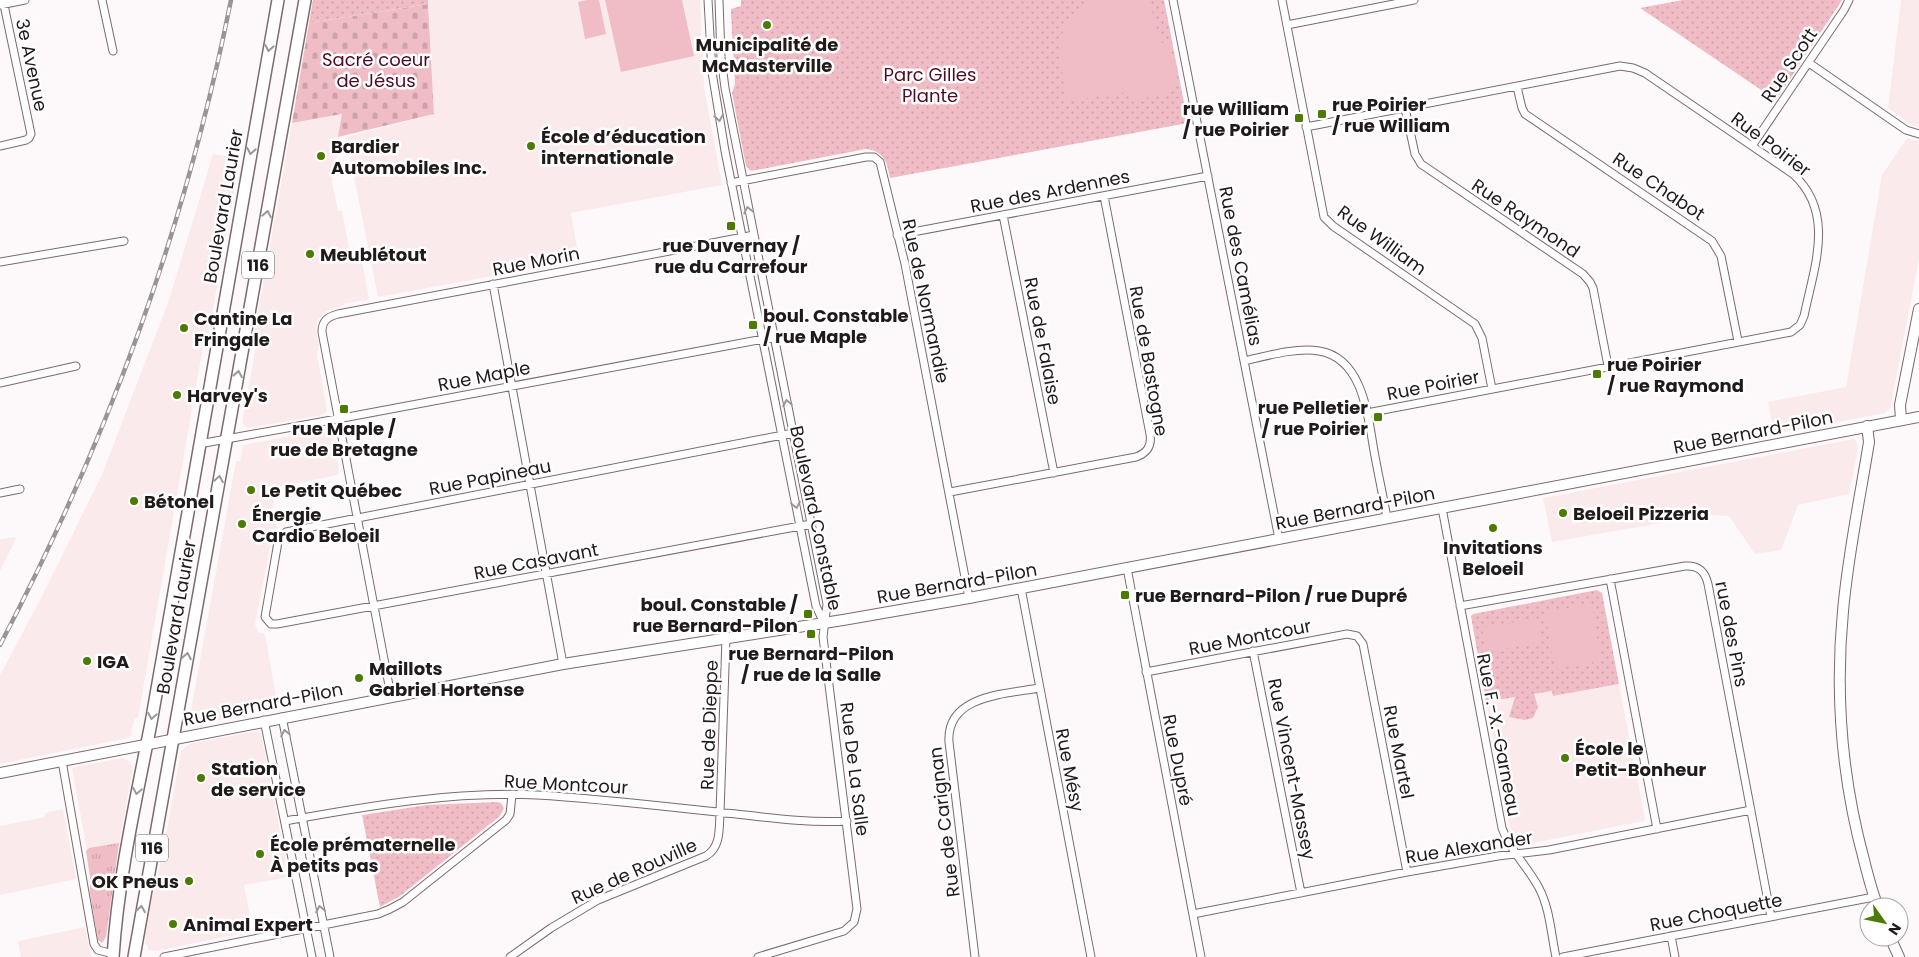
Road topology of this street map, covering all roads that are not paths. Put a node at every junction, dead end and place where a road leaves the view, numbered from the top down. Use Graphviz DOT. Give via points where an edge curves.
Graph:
graph roads {
  1 [pos="25,0"];
  2 [pos="102,0"];
  3 [pos="278,0"];
  4 [pos="305,0"];
  5 [pos="708,0"];
  6 [pos="720,0"];
  7 [pos="1173,0"];
  8 [pos="1282,0"];
  9 [pos="1414,0"];
  10 [pos="1849,0"];
  11 [pos="2,3"];
  12 [pos="1287,25"];
  13 [pos="113,51"];
  14 [pos="1809,63"];
  15 [pos="1517,87"];
  16 [pos="725,88"];
  17 [pos="714,89"];
  18 [pos="1405,108"];
  19 [pos="1306,127"];
  20 [pos="1919,134"];
  21 [pos="0,146"];
  22 [pos="1752,146"];
  23 [pos="1208,176"];
  24 [pos="742,180"];
  25 [pos="731,183"];
  26 [pos="1104,196"];
  27 [pos="1003,215"];
  28 [pos="754,235"];
  29 [pos="897,235"];
  30 [pos="742,238"];
  31 [pos="124,241"];
  32 [pos="0,262"];
  33 [pos="493,284"];
  34 [pos="1919,309"];
  35 [pos="774,337"];
  36 [pos="762,339"];
  37 [pos="1738,342"];
  38 [pos="1244,361"];
  39 [pos="76,366"];
  40 [pos="1608,366"];
  41 [pos="0,383"];
  42 [pos="512,386"];
  43 [pos="1492,389"];
  44 [pos="1367,413"];
  45 [pos="1919,417"];
  46 [pos="338,419"];
  47 [pos="1901,419"];
  48 [pos="1867,426"];
  49 [pos="793,433"];
  50 [pos="782,435"];
  51 [pos="226,440"];
  52 [pos="199,444"];
  53 [pos="1054,472"];
  54 [pos="530,484"];
  55 [pos="20,489"];
  56 [pos="950,492"];
  57 [pos="0,493"];
  58 [pos="1442,508"];
  59 [pos="358,518"];
  60 [pos="1387,518"];
  61 [pos="811,524"];
  62 [pos="800,526"];
  63 [pos="1279,539"];
  64 [pos="1127,568"];
  65 [pos="546,574"];
  66 [pos="1610,579"];
  67 [pos="1021,588"];
  68 [pos="969,598"];
  69 [pos="374,606"];
  70 [pos="1460,606"];
  71 [pos="267,621"];
  72 [pos="824,623"];
  73 [pos="1359,637"];
  74 [pos="726,638"];
  75 [pos="1254,651"];
  76 [pos="563,664"];
  77 [pos="1146,672"];
  78 [pos="1039,688"];
  79 [pos="391,696"];
  80 [pos="282,717"];
  81 [pos="264,720"];
  82 [pos="172,738"];
  83 [pos="147,744"];
  84 [pos="62,761"];
  85 [pos="0,773"];
  86 [pos="512,795"];
  87 [pos="1751,810"];
  88 [pos="720,813"];
  89 [pos="302,818"];
  90 [pos="285,821"];
  91 [pos="847,821"];
  92 [pos="1656,829"];
  93 [pos="1515,854"];
  94 [pos="1407,872"];
  95 [pos="1301,893"];
  96 [pos="1875,897"];
  97 [pos="1859,904"];
  98 [pos="1193,914"];
  99 [pos="1771,917"];
  100 [pos="323,925"];
  101 [pos="306,929"];
  102 [pos="1671,936"];
  103 [pos="113,955"];
  104 [pos="134,957"];
  105 [pos="164,957"];
  106 [pos="312,957"];
  107 [pos="330,957"];
  108 [pos="510,957"];
  109 [pos="758,957"];
  110 [pos="975,957"];
  111 [pos="1091,957"];
  112 [pos="1202,957"];
  113 [pos="1556,957"];
  114 [pos="1563,957"];
  115 [pos="1674,957"];
  1 -- 11 [label="street"];
  2 -- 13 [label="street"];
  3 -- 52 [label="main road, Boulevard Laurier / 116, one-way"];
  51 -- 4 [label="main road, Boulevard Laurier / 116, one-way"];
  5 -- 17 [label="street, Boulevard Constable"];
  6 -- 16 [label="street, Boulevard Constable"];
  7 -- 23 [label="street, Rue des Camélias"];
  8 -- 12 [label="street, Rue William"];
  9 -- 12 [label="street"];
  10 -- 14 [label="street, Rue Scott"];
  11 -- 21 [label="street, 3e Avenue" via="31,132 26,140"];
  12 -- 19 [label="street, Rue William"];
  14 -- 20 [label="street" via="1906,130"];
  14 -- 22 [label="street, Rue Scott"];
  15 -- 18 [label="street, Rue Poirier"];
  15 -- 22 [label="street, Rue Poirier" via="1620,66 1633,68"];
  15 -- 37 [label="street, Rue Chabot" via="1525,114 1715,245"];
  16 -- 17 [label="street"];
  16 -- 24 [label="street, Boulevard Constable"];
  17 -- 25 [label="street, Boulevard Constable, one-way"];
  18 -- 19 [label="street, Rue Poirier"];
  18 -- 40 [label="street, Rue Raymond" via="1415,154 1421,164 1588,279 1595,295"];
  19 -- 43 [label="street, Rue William" via="1326,220 1474,324 1482,338"];
  22 -- 37 [label="street, Rue Poirier" via="1802,182 1816,208 1820,231 1800,325 1791,332"];
  23 -- 26 [label="street, Rue des Ardennes"];
  23 -- 38 [label="street, Rue des Camélias"];
  24 -- 25 [label="street, Rue de Normandie"];
  28 -- 24 [label="street, Boulevard Constable, one-way"];
  24 -- 29 [label="street, Rue de Normandie" via="874,157 882,168"];
  25 -- 30 [label="street, Boulevard Constable"];
  26 -- 27 [label="street, Rue des Ardennes"];
  26 -- 53 [label="street, Rue de Bastogne" via="1151,441 1146,451 1136,457"];
  27 -- 29 [label="street, Rue des Ardennes"];
  27 -- 53 [label="street, Rue de Falaise"];
  28 -- 30 [label="street, Rue Morin"];
  28 -- 35 [label="street, Boulevard Constable"];
  29 -- 56 [label="street, Rue de Normandie"];
  30 -- 33 [label="street, Rue Morin"];
  30 -- 36 [label="street, Boulevard Constable"];
  31 -- 32 [label="street"];
  33 -- 42 [label="street"];
  33 -- 46 [label="street, Rue Morin" via="334,315 325,320 322,332"];
  34 -- 47 [label="main road" via="1900,405"];
  35 -- 36 [label="street, Rue Maple"];
  49 -- 35 [label="street, Boulevard Constable, one-way"];
  36 -- 42 [label="street, Rue Maple"];
  36 -- 50 [label="street, Boulevard Constable"];
  37 -- 40 [label="street, Rue Poirier"];
  38 -- 44 [label="street" via="1304,350 1329,353 1342,361 1351,373"];
  38 -- 63 [label="street, Rue des Camélias"];
  39 -- 41 [label="street"];
  40 -- 43 [label="street, Rue Poirier"];
  42 -- 46 [label="street, Rue Maple"];
  42 -- 54 [label="street"];
  43 -- 44 [label="street, Rue Poirier"];
  44 -- 60 [label="street"];
  45 -- 47 [label="main road, Rue Bernard-Pilon"];
  46 -- 51 [label="street, Rue Maple"];
  46 -- 59 [label="street"];
  47 -- 48 [label="main road, Rue Bernard-Pilon"];
  48 -- 58 [label="main road, Rue Bernard-Pilon"];
  48 -- 96 [label="main road" via="1869,442 1843,609 1839,680 1848,786"];
  49 -- 50 [label="street, Rue Papineau"];
  49 -- 61 [label="street, Boulevard Constable"];
  50 -- 54 [label="street, Rue Papineau"];
  50 -- 62 [label="street, Boulevard Constable, one-way"];
  51 -- 52 [label="street, Rue Maple"];
  82 -- 51 [label="main road, Boulevard Laurier / 116, one-way"];
  52 -- 83 [label="main road, Boulevard Laurier / 116, one-way"];
  53 -- 56 [label="street, Rue de Bastogne"];
  54 -- 59 [label="street, Rue Papineau"];
  54 -- 65 [label="street"];
  55 -- 57 [label="street"];
  56 -- 68 [label="street, Rue de Normandie"];
  58 -- 60 [label="main road, Rue Bernard-Pilon"];
  58 -- 70 [label="street, Rue F.-X.-Garneau"];
  59 -- 69 [label="street"];
  59 -- 71 [label="street, Rue Papineau" via="282,534 265,614"];
  60 -- 63 [label="main road, Rue Bernard-Pilon"];
  61 -- 62 [label="street, Rue Casavant"];
  61 -- 72 [label="street, Boulevard Constable" via="827,604"];
  62 -- 65 [label="street, Rue Casavant"];
  62 -- 72 [label="street, Boulevard Constable" via="816,606"];
  63 -- 64 [label="main road, Rue Bernard-Pilon"];
  64 -- 67 [label="main road, Rue Bernard-Pilon"];
  64 -- 77 [label="street, Rue Dupré"];
  65 -- 69 [label="street, Rue Casavant"];
  65 -- 76 [label="street"];
  66 -- 70 [label="street, rue des Pins"];
  66 -- 87 [label="street, rue des Pins" via="1688,565 1705,575"];
  66 -- 92 [label="street"];
  67 -- 68 [label="main road, Rue Bernard-Pilon"];
  67 -- 78 [label="street, Rue Mésy"];
  68 -- 72 [label="main road, Rue Bernard-Pilon"];
  69 -- 71 [label="street, Rue Casavant" via="277,624"];
  69 -- 79 [label="street"];
  70 -- 93 [label="street, Rue F.-X.-Garneau" via="1501,824"];
  72 -- 74 [label="main road, Rue Bernard-Pilon"];
  72 -- 91 [label="street, Rue De La Salle" via="823,638"];
  73 -- 75 [label="street, Rue Montcour" via="1350,633"];
  73 -- 94 [label="street, Rue Martel" via="1363,644"];
  74 -- 76 [label="main road, Rue Bernard-Pilon"];
  74 -- 88 [label="street, Rue de Dieppe"];
  75 -- 77 [label="street, Rue Montcour"];
  75 -- 95 [label="street, Rue Vincent-Massey"];
  76 -- 79 [label="main road, Rue Bernard-Pilon"];
  77 -- 98 [label="street, Rue Dupré"];
  78 -- 110 [label="street, Rue de Carignan" via="971,703 957,713 949,729"];
  78 -- 111 [label="street, Rue Mésy"];
  79 -- 80 [label="main road, Rue Bernard-Pilon"];
  80 -- 81 [label="main road, Rue Bernard-Pilon"];
  89 -- 80 [label="street, one-way"];
  81 -- 82 [label="main road, Rue Bernard-Pilon"];
  81 -- 90 [label="street"];
  82 -- 83 [label="main road, Rue Bernard-Pilon"];
  104 -- 82 [label="main road, 116, one-way"];
  83 -- 84 [label="main road, Rue Bernard-Pilon"];
  83 -- 103 [label="main road, 116, one-way" via="123,870"];
  84 -- 85 [label="main road, Rue Bernard-Pilon"];
  84 -- 103 [label="street" via="94,944 98,950"];
  86 -- 88 [label="street, Rue Montcour" via="595,799"];
  86 -- 89 [label="street, Rue Montcour" via="395,803"];
  86 -- 100 [label="street" via="506,820 403,902 378,914"];
  87 -- 92 [label="street, Rue Alexander"];
  87 -- 99 [label="street, rue des Pins"];
  88 -- 91 [label="street, Rue Montcour"];
  88 -- 108 [label="street, Rue de Rouville" via="718,841 714,850 598,900"];
  89 -- 90 [label="street, Rue Montcour"];
  100 -- 89 [label="street, one-way"];
  90 -- 101 [label="street"];
  91 -- 109 [label="street, Rue De La Salle" via="857,912 850,927"];
  92 -- 93 [label="street, Rue Alexander"];
  93 -- 94 [label="street, Rue Alexander"];
  93 -- 113 [label="street, Rue F.-X.-Garneau" via="1544,899"];
  94 -- 95 [label="street, Rue Alexander"];
  95 -- 98 [label="street, Rue Alexander"];
  97 -- 99 [label="street, Rue Choquette"];
  98 -- 112 [label="street, Rue Dupré"];
  99 -- 102 [label="street, Rue Choquette"];
  100 -- 101 [label="street"];
  100 -- 107 [label="street"];
  101 -- 105 [label="street"];
  101 -- 106 [label="street"];
  102 -- 114 [label="street, Rue Choquette"];
  102 -- 115 [label="street"];
}
